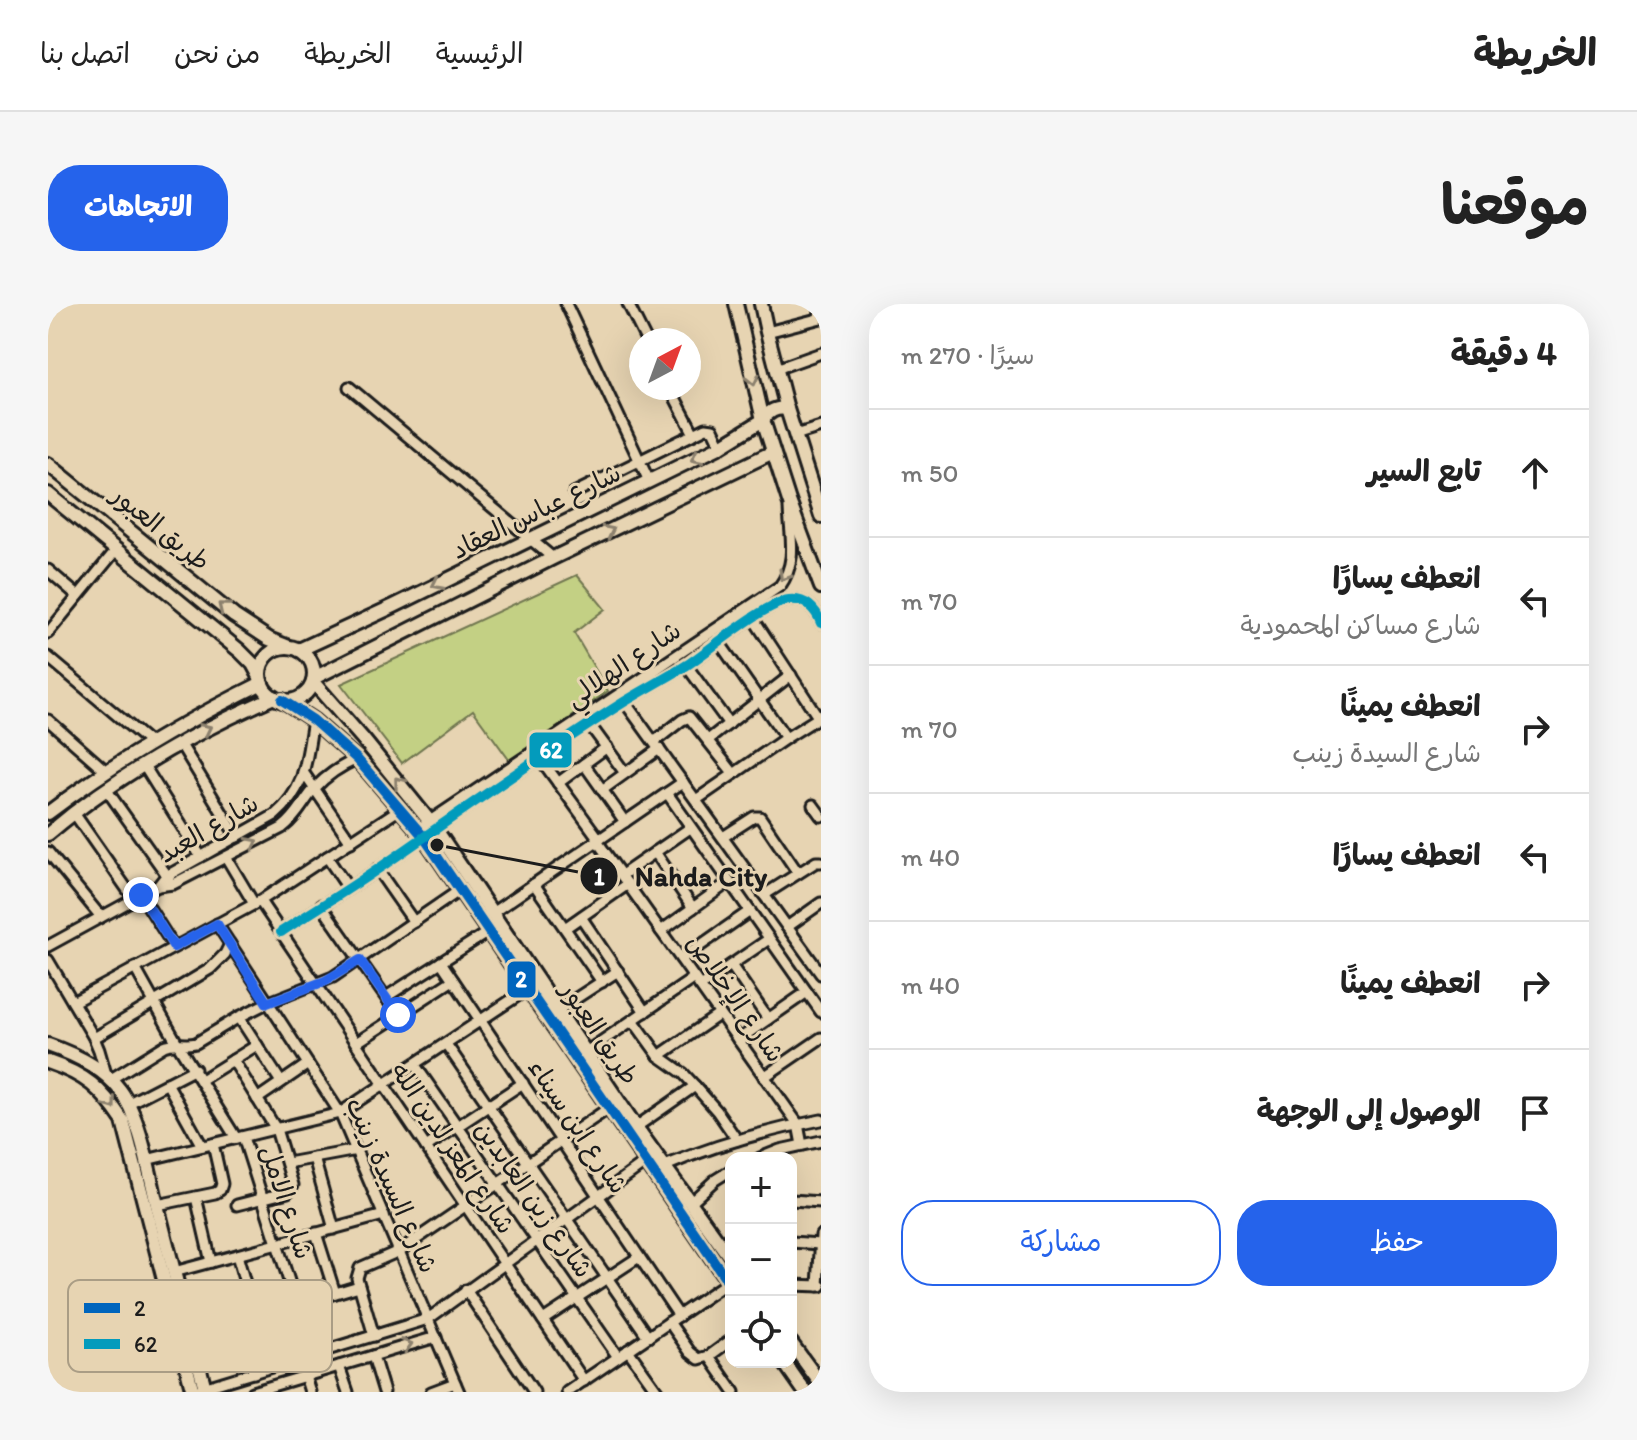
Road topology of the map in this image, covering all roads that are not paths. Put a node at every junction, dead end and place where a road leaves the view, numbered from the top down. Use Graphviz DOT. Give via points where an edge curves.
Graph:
graph roads {
  1 [pos="566,304"];
  2 [pos="628,304"];
  3 [pos="736,304"];
  4 [pos="761,304"];
  5 [pos="821,304"];
  6 [pos="820,318"];
  7 [pos="640,328"];
  8 [pos="767,332"];
  9 [pos="821,353"];
  10 [pos="776,369"];
  11 [pos="349,387"];
  12 [pos="676,400"];
  13 [pos="787,409"];
  14 [pos="763,420"];
  15 [pos="821,427"];
  16 [pos="694,434"];
  17 [pos="795,435"];
  18 [pos="721,446"];
  19 [pos="773,452"];
  20 [pos="639,461"];
  21 [pos="48,464"];
  22 [pos="649,481"];
  23 [pos="574,493"];
  24 [pos="48,494"];
  25 [pos="789,501"];
  26 [pos="821,516"];
  27 [pos="570,519"];
  28 [pos="531,538"];
  29 [pos="581,545"];
  30 [pos="116,550"];
  31 [pos="553,558"];
  32 [pos="49,573"];
  33 [pos="821,587"];
  34 [pos="78,596"];
  35 [pos="753,618"];
  36 [pos="821,623"];
  37 [pos="48,633"];
  38 [pos="719,642"];
  39 [pos="294,648"];
  40 [pos="48,657"];
  41 [pos="686,665"];
  42 [pos="791,675"];
  43 [pos="261,680"];
  44 [pos="313,680"];
  45 [pos="621,698"];
  46 [pos="278,699"];
  47 [pos="759,700"];
  48 [pos="820,717"];
  49 [pos="48,720"];
  50 [pos="313,720"];
  51 [pos="729,724"];
  52 [pos="590,725"];
  53 [pos="786,738"];
  54 [pos="708,740"];
  55 [pos="150,743"];
  56 [pos="180,743"];
  57 [pos="656,745"];
  58 [pos="607,747"];
  59 [pos="540,758"];
  60 [pos="357,759"];
  61 [pos="143,764"];
  62 [pos="584,764"];
  63 [pos="106,771"];
  64 [pos="303,772"];
  65 [pos="625,773"];
  66 [pos="734,774"];
  67 [pos="683,782"];
  68 [pos="558,783"];
  69 [pos="315,788"];
  70 [pos="106,789"];
  71 [pos="602,790"];
  72 [pos="667,793"];
  73 [pos="696,800"];
  74 [pos="813,805"];
  75 [pos="400,809"];
  76 [pos="49,810"];
  77 [pos="74,813"];
  78 [pos="821,816"];
  79 [pos="625,822"];
  80 [pos="433,824"];
  81 [pos="690,828"];
  82 [pos="420,833"];
  83 [pos="48,834"];
  84 [pos="237,837"];
  85 [pos="723,837"];
  86 [pos="598,840"];
  87 [pos="351,842"];
  88 [pos="48,852"];
  89 [pos="655,852"];
  90 [pos="201,857"];
  91 [pos="226,857"];
  92 [pos="327,857"];
  93 [pos="821,862"];
  94 [pos="377,869"];
  95 [pos="798,873"];
  96 [pos="170,880"];
  97 [pos="625,880"];
  98 [pos="729,882"];
  99 [pos="534,884"];
  100 [pos="348,888"];
  101 [pos="460,890"];
  102 [pos="764,895"];
  103 [pos="137,897"];
  104 [pos="257,902"];
  105 [pos="821,903"];
  106 [pos="321,905"];
  107 [pos="693,908"];
  108 [pos="750,911"];
  109 [pos="492,913"];
  110 [pos="101,917"];
  111 [pos="581,917"];
  112 [pos="414,922"];
  113 [pos="217,924"];
  114 [pos="787,927"];
  115 [pos="565,928"];
  116 [pos="661,931"];
  117 [pos="281,932"];
  118 [pos="488,932"];
  119 [pos="769,939"];
  120 [pos="230,944"];
  121 [pos="48,946"];
  122 [pos="174,947"];
  123 [pos="681,959"];
  124 [pos="48,960"];
  125 [pos="360,960"];
  126 [pos="441,962"];
  127 [pos="731,965"];
  128 [pos="135,968"];
  129 [pos="819,968"];
  130 [pos="618,971"];
  131 [pos="453,980"];
  132 [pos="602,982"];
  133 [pos="697,982"];
  134 [pos="316,985"];
  135 [pos="528,989"];
  136 [pos="807,992"];
  137 [pos="386,997"];
  138 [pos="73,1002"];
  139 [pos="155,1002"];
  140 [pos="267,1003"];
  141 [pos="558,1010"];
  142 [pos="645,1012"];
  143 [pos="821,1012"];
  144 [pos="720,1014"];
  145 [pos="398,1015"];
  146 [pos="239,1017"];
  147 [pos="768,1019"];
  148 [pos="633,1020"];
  149 [pos="481,1021"];
  150 [pos="94,1038"];
  151 [pos="821,1038"];
  152 [pos="738,1040"];
  153 [pos="177,1043"];
  154 [pos="356,1043"];
  155 [pos="446,1044"];
  156 [pos="48,1045"];
  157 [pos="257,1045"];
  158 [pos="586,1052"];
  159 [pos="659,1056"];
  160 [pos="233,1060"];
  161 [pos="48,1062"];
  162 [pos="308,1064"];
  163 [pos="415,1065"];
  164 [pos="195,1069"];
  165 [pos="108,1077"];
  166 [pos="764,1077"];
  167 [pos="201,1080"];
  168 [pos="281,1082"];
  169 [pos="167,1083"];
  170 [pos="523,1083"];
  171 [pos="384,1085"];
  172 [pos="695,1086"];
  173 [pos="257,1099"];
  174 [pos="129,1103"];
  175 [pos="488,1106"];
  176 [pos="609,1108"];
  177 [pos="340,1113"];
  178 [pos="821,1120"];
  179 [pos="798,1124"];
  180 [pos="457,1126"];
  181 [pos="636,1127"];
  182 [pos="276,1129"];
  183 [pos="239,1138"];
  184 [pos="737,1140"];
  185 [pos="561,1141"];
  186 [pos="821,1141"];
  187 [pos="213,1144"];
  188 [pos="802,1145"];
  189 [pos="202,1146"];
  190 [pos="426,1147"];
  191 [pos="357,1150"];
  192 [pos="779,1152"];
  193 [pos="314,1158"];
  194 [pos="146,1160"];
  195 [pos="646,1162"];
  196 [pos="287,1163"];
  197 [pos="528,1163"];
  198 [pos="665,1166"];
  199 [pos="725,1174"];
  200 [pos="498,1184"];
  201 [pos="598,1196"];
  202 [pos="196,1197"];
  203 [pos="263,1199"];
  204 [pos="797,1200"];
  205 [pos="821,1202"];
  206 [pos="690,1203"];
  207 [pos="157,1205"];
  208 [pos="237,1205"];
  209 [pos="466,1206"];
  210 [pos="384,1215"];
  211 [pos="566,1219"];
  212 [pos="334,1229"];
  213 [pos="316,1233"];
  214 [pos="821,1235"];
  215 [pos="536,1240"];
  216 [pos="797,1242"];
  217 [pos="277,1244"];
  218 [pos="820,1244"];
  219 [pos="725,1246"];
  220 [pos="399,1251"];
  221 [pos="237,1255"];
  222 [pos="639,1257"];
  223 [pos="211,1262"];
  224 [pos="504,1263"];
  225 [pos="174,1272"];
  226 [pos="725,1277"];
  227 [pos="607,1278"];
  228 [pos="168,1280"];
  229 [pos="176,1280"];
  230 [pos="244,1280"];
  231 [pos="289,1280"];
  232 [pos="331,1280"];
  233 [pos="332,1284"];
  234 [pos="797,1285"];
  235 [pos="359,1286"];
  236 [pos="819,1286"];
  237 [pos="725,1287"];
  238 [pos="466,1290"];
  239 [pos="335,1293"];
  240 [pos="332,1294"];
  241 [pos="577,1298"];
  242 [pos="679,1316"];
  243 [pos="428,1319"];
  244 [pos="543,1320"];
  245 [pos="669,1322"];
  246 [pos="374,1336"];
  247 [pos="436,1337"];
  248 [pos="648,1337"];
  249 [pos="725,1344"];
  250 [pos="332,1349"];
  251 [pos="628,1350"];
  252 [pos="797,1351"];
  253 [pos="373,1356"];
  254 [pos="709,1356"];
  255 [pos="618,1357"];
  256 [pos="339,1366"];
  257 [pos="332,1368"];
  258 [pos="788,1368"];
  259 [pos="257,1372"];
  260 [pos="318,1372"];
  261 [pos="254,1373"];
  262 [pos="305,1376"];
  263 [pos="584,1381"];
  264 [pos="821,1384"];
  265 [pos="457,1387"];
  266 [pos="269,1390"];
  267 [pos="199,1391"];
  268 [pos="252,1392"];
  269 [pos="310,1392"];
  270 [pos="348,1392"];
  271 [pos="384,1392"];
  272 [pos="431,1392"];
  273 [pos="534,1392"];
  274 [pos="567,1392"];
  275 [pos="656,1392"];
  276 [pos="734,1392"];
  277 [pos="805,1392"];
  1 -- 20 [label="street"];
  2 -- 7 [label="street"];
  3 -- 14 [label="street, one-way"];
  4 -- 8 [label="street"];
  5 -- 6 [label="street"];
  6 -- 8 [label="street"];
  8 -- 10 [label="street"];
  9 -- 10 [label="street"];
  10 -- 13 [label="street"];
  11 -- 28 [label="street"];
  12 -- 16 [label="street"];
  13 -- 14 [label="street, شارع عباس العقاد" via="773,410"];
  13 -- 17 [label="street"];
  14 -- 18 [label="street, شارع عباس العقاد"];
  14 -- 19 [label="street"];
  15 -- 17 [label="street"];
  16 -- 18 [label="street" via="709,427"];
  16 -- 20 [label="street"];
  17 -- 26 [label="street"];
  18 -- 22 [label="street, شارع عباس العقاد, one-way"];
  19 -- 25 [label="street"];
  29 -- 19 [label="street, شارع عباس العقاد, one-way"];
  20 -- 22 [label="street"];
  20 -- 23 [label="street"];
  39 -- 21 [label="street, طريق العبور, one-way" via="242,622"];
  22 -- 27 [label="street, شارع عباس العقاد"];
  24 -- 30 [label="street, طريق العبور"];
  25 -- 33 [label="street"];
  25 -- 45 [label="street, شارع الهلالي, one-way" via="792,556 780,586"];
  27 -- 28 [label="street, شارع عباس العقاد"];
  27 -- 29 [label="street"];
  28 -- 31 [label="street"];
  28 -- 39 [label="street, شارع عباس العقاد, one-way" via="394,606"];
  29 -- 31 [label="street, شارع عباس العقاد"];
  30 -- 34 [label="street"];
  30 -- 43 [label="street, طريق العبور" via="244,654"];
  31 -- 44 [label="street, شارع عباس العقاد"];
  32 -- 34 [label="street"];
  34 -- 37 [label="street"];
  35 -- 36 [label="street, شارع الهلالي" via="796,600 812,607"];
  35 -- 38 [label="street, شارع الهلالي"];
  35 -- 42 [label="street"];
  38 -- 41 [label="street, شارع الهلالي"];
  38 -- 47 [label="street"];
  39 -- 43 [label="street" via="271,652 261,667"];
  39 -- 44 [label="street" via="311,662"];
  40 -- 55 [label="street"];
  41 -- 45 [label="street, شارع الهلالي"];
  41 -- 51 [label="street"];
  42 -- 47 [label="street"];
  42 -- 48 [label="street"];
  43 -- 46 [label="street"];
  43 -- 55 [label="street"];
  44 -- 46 [label="street" via="297,699"];
  80 -- 44 [label="street, طريق العبور, one-way"];
  45 -- 52 [label="street, شارع الهلالي"];
  45 -- 57 [label="street"];
  45 -- 80 [label="street, شارع الهلالي"];
  46 -- 50 [label="street, طريق العبور"];
  56 -- 46 [label="street, one-way"];
  47 -- 51 [label="street"];
  47 -- 53 [label="street"];
  48 -- 53 [label="street"];
  49 -- 63 [label="street"];
  50 -- 60 [label="street, طريق العبور"];
  50 -- 64 [label="street, شارع العبد"];
  51 -- 54 [label="street"];
  52 -- 58 [label="street"];
  52 -- 59 [label="street, شارع الهلالي"];
  53 -- 66 [label="street"];
  54 -- 57 [label="street" via="689,717"];
  54 -- 66 [label="street"];
  55 -- 63 [label="street"];
  56 -- 61 [label="street"];
  56 -- 84 [label="street"];
  57 -- 65 [label="street"];
  57 -- 67 [label="street"];
  58 -- 62 [label="street"];
  58 -- 65 [label="street"];
  59 -- 68 [label="street, شارع الإخلاص"];
  59 -- 80 [label="street, شارع الهلالي"];
  60 -- 69 [label="street, شارع العبد"];
  60 -- 75 [label="street, طريق العبور"];
  61 -- 70 [label="street"];
  61 -- 90 [label="street"];
  62 -- 68 [label="street"];
  62 -- 71 [label="street"];
  63 -- 76 [label="street"];
  64 -- 69 [label="street"];
  64 -- 84 [label="street, شارع العبد" via="283,808"];
  65 -- 71 [label="street"];
  66 -- 73 [label="street"];
  67 -- 72 [label="street"];
  67 -- 73 [label="street"];
  68 -- 86 [label="street, شارع الإخلاص"];
  69 -- 87 [label="street"];
  91 -- 69 [label="street, شارع العبد, one-way" via="282,828"];
  70 -- 77 [label="street"];
  70 -- 96 [label="street"];
  71 -- 79 [label="street"];
  72 -- 79 [label="street"];
  72 -- 81 [label="street"];
  73 -- 85 [label="street"];
  74 -- 78 [label="street"];
  75 -- 82 [label="street, طريق العبور"];
  75 -- 87 [label="street"];
  77 -- 83 [label="street"];
  77 -- 103 [label="street"];
  79 -- 86 [label="street"];
  80 -- 82 [label="street, شارع الهلالي"];
  80 -- 109 [label="street, طريق العبور"];
  81 -- 89 [label="street"];
  81 -- 98 [label="street"];
  82 -- 94 [label="street, شارع الهلالي"];
  82 -- 101 [label="street, طريق العبور"];
  84 -- 90 [label="street, شارع العبد"];
  85 -- 95 [label="street" via="760,817"];
  85 -- 102 [label="street"];
  86 -- 97 [label="street, شارع الإخلاص"];
  86 -- 99 [label="street"];
  87 -- 92 [label="street"];
  88 -- 110 [label="street"];
  89 -- 97 [label="street"];
  89 -- 107 [label="street"];
  90 -- 96 [label="street, شارع العبد"];
  91 -- 96 [label="street, شارع العبد"];
  91 -- 104 [label="street, شارع المعز لدين الله"];
  92 -- 100 [label="street"];
  92 -- 104 [label="street"];
  93 -- 95 [label="street"];
  94 -- 100 [label="street, شارع الهلالي"];
  94 -- 112 [label="street"];
  95 -- 102 [label="street"];
  96 -- 103 [label="street, شارع العبد"];
  97 -- 111 [label="street"];
  97 -- 116 [label="street, شارع الإخلاص"];
  98 -- 107 [label="street"];
  98 -- 108 [label="street"];
  99 -- 109 [label="street"];
  99 -- 115 [label="street"];
  100 -- 106 [label="street, شارع الهلالي"];
  101 -- 112 [label="street"];
  101 -- 118 [label="street, طريق العبور"];
  102 -- 114 [label="street"];
  103 -- 110 [label="street, شارع العبد"];
  103 -- 122 [label="street"];
  104 -- 113 [label="street"];
  104 -- 117 [label="street, شارع المعز لدين الله"];
  105 -- 114 [label="street"];
  106 -- 117 [label="street, شارع الهلالي"];
  106 -- 125 [label="street"];
  107 -- 116 [label="street"];
  108 -- 119 [label="street"];
  108 -- 123 [label="street"];
  109 -- 141 [label="street, طريق العبور"];
  110 -- 121 [label="street, شارع العبد"];
  111 -- 115 [label="street"];
  111 -- 130 [label="street"];
  112 -- 125 [label="street"];
  113 -- 120 [label="street, شارع السيدة زينب"];
  113 -- 122 [label="street"];
  114 -- 129 [label="street"];
  115 -- 132 [label="street"];
  116 -- 123 [label="street, شارع الإخلاص"];
  117 -- 134 [label="street, شارع المعز لدين الله"];
  118 -- 126 [label="street"];
  118 -- 135 [label="street, طريق العبور"];
  119 -- 127 [label="street"];
  119 -- 136 [label="street"];
  120 -- 139 [label="street" via="218,962"];
  120 -- 140 [label="street, شارع السيدة زينب"];
  122 -- 128 [label="street"];
  123 -- 133 [label="street, شارع الإخلاص"];
  124 -- 138 [label="street"];
  125 -- 134 [label="street"];
  125 -- 137 [label="street"];
  126 -- 131 [label="street, شارع ابن سيناء"];
  126 -- 137 [label="street"];
  127 -- 133 [label="street"];
  127 -- 147 [label="street"];
  128 -- 138 [label="street"];
  128 -- 139 [label="street, شارع الامل"];
  130 -- 132 [label="street"];
  130 -- 142 [label="street"];
  131 -- 145 [label="street"];
  131 -- 149 [label="street, شارع ابن سيناء"];
  132 -- 141 [label="street"];
  133 -- 142 [label="street"];
  133 -- 144 [label="street, شارع الإخلاص"];
  134 -- 140 [label="street"];
  134 -- 154 [label="street, شارع المعز لدين الله"];
  135 -- 149 [label="street"];
  135 -- 176 [label="street, طريق العبور"];
  136 -- 143 [label="street"];
  136 -- 147 [label="street"];
  137 -- 145 [label="street"];
  138 -- 150 [label="street"];
  139 -- 150 [label="street"];
  139 -- 153 [label="street, شارع الامل"];
  140 -- 146 [label="street"];
  140 -- 162 [label="street, شارع السيدة زينب"];
  141 -- 158 [label="street, طريق العبور"];
  142 -- 148 [label="street"];
  144 -- 152 [label="street, شارع الإخلاص"];
  144 -- 159 [label="street"];
  145 -- 154 [label="street"];
  146 -- 153 [label="street" via="196,1043"];
  146 -- 157 [label="street"];
  147 -- 152 [label="street"];
  148 -- 158 [label="street"];
  148 -- 159 [label="street"];
  149 -- 155 [label="street"];
  149 -- 170 [label="street, شارع ابن سيناء"];
  150 -- 165 [label="street"];
  151 -- 166 [label="street"];
  152 -- 166 [label="street, شارع الإخلاص"];
  153 -- 164 [label="street, شارع الامل"];
  153 -- 165 [label="street"];
  154 -- 171 [label="street, شارع المعز لدين الله"];
  155 -- 163 [label="street"];
  155 -- 175 [label="street"];
  156 -- 165 [label="street"];
  157 -- 160 [label="street"];
  157 -- 168 [label="street"];
  158 -- 181 [label="street, طريق العبور"];
  159 -- 172 [label="street"];
  160 -- 167 [label="street"];
  160 -- 173 [label="street"];
  161 -- 228 [label="street, one-way" via="82,1076 106,1096 123,1121"];
  162 -- 168 [label="street"];
  162 -- 177 [label="street, شارع السيدة زينب"];
  163 -- 171 [label="street"];
  163 -- 180 [label="street, شارع زين العابدين"];
  164 -- 167 [label="street, شارع الامل"];
  164 -- 169 [label="street"];
  165 -- 174 [label="street"];
  166 -- 179 [label="street, شارع الإخلاص"];
  167 -- 183 [label="street, شارع الامل"];
  168 -- 173 [label="street"];
  169 -- 174 [label="street"];
  169 -- 189 [label="street"];
  170 -- 175 [label="street"];
  170 -- 185 [label="street, شارع ابن سيناء"];
  171 -- 177 [label="street"];
  171 -- 190 [label="street, شارع المعز لدين الله"];
  172 -- 181 [label="street"];
  172 -- 184 [label="street"];
  173 -- 182 [label="street"];
  174 -- 194 [label="street"];
  175 -- 180 [label="street"];
  175 -- 197 [label="street"];
  176 -- 185 [label="street"];
  176 -- 195 [label="street, طريق العبور"];
  177 -- 182 [label="street"];
  177 -- 191 [label="street, شارع السيدة زينب"];
  178 -- 179 [label="street"];
  179 -- 184 [label="street"];
  179 -- 188 [label="street, شارع الإخلاص"];
  180 -- 190 [label="street"];
  180 -- 200 [label="street, شارع زين العابدين"];
  181 -- 198 [label="street, طريق العبور"];
  182 -- 183 [label="street"];
  182 -- 196 [label="street"];
  183 -- 187 [label="street"];
  183 -- 203 [label="street, شارع الامل"];
  184 -- 198 [label="street"];
  185 -- 197 [label="street"];
  185 -- 201 [label="street, شارع ابن سيناء"];
  186 -- 188 [label="street"];
  187 -- 189 [label="street"];
  187 -- 202 [label="street" via="222,1187"];
  188 -- 192 [label="street"];
  189 -- 194 [label="street"];
  190 -- 209 [label="street, شارع المعز لدين الله"];
  191 -- 193 [label="street"];
  191 -- 210 [label="street, شارع السيدة زينب"];
  193 -- 196 [label="street"];
  193 -- 212 [label="street"];
  194 -- 207 [label="street"];
  195 -- 201 [label="street"];
  195 -- 226 [label="street, طريق العبور"];
  196 -- 203 [label="street" via="292,1188"];
  197 -- 200 [label="street"];
  197 -- 211 [label="street"];
  198 -- 206 [label="street, طريق العبور"];
  199 -- 206 [label="street"];
  200 -- 209 [label="street"];
  200 -- 215 [label="street, شارع زين العابدين"];
  201 -- 211 [label="street"];
  201 -- 222 [label="street, شارع ابن سيناء"];
  202 -- 207 [label="street"];
  202 -- 223 [label="street"];
  203 -- 208 [label="street"];
  203 -- 217 [label="street, شارع الامل"];
  204 -- 205 [label="street"];
  206 -- 219 [label="street, طريق العبور"];
  207 -- 225 [label="street"];
  209 -- 220 [label="street"];
  209 -- 224 [label="street, شارع المعز لدين الله"];
  210 -- 212 [label="street"];
  210 -- 220 [label="street, شارع السيدة زينب"];
  211 -- 215 [label="street"];
  211 -- 227 [label="street"];
  212 -- 213 [label="street"];
  213 -- 217 [label="street"];
  213 -- 232 [label="street"];
  214 -- 218 [label="street"];
  215 -- 224 [label="street"];
  215 -- 241 [label="street, شارع زين العابدين"];
  216 -- 218 [label="street"];
  217 -- 221 [label="street"];
  217 -- 231 [label="street, شارع الامل"];
  218 -- 236 [label="street"];
  220 -- 235 [label="street" via="360,1268"];
  220 -- 243 [label="street, شارع السيدة زينب"];
  221 -- 223 [label="street"];
  221 -- 230 [label="street"];
  222 -- 227 [label="street"];
  222 -- 242 [label="street, شارع ابن سيناء"];
  223 -- 225 [label="street"];
  224 -- 238 [label="street"];
  224 -- 244 [label="street, شارع المعز لدين الله"];
  225 -- 229 [label="street"];
  227 -- 241 [label="street"];
  227 -- 248 [label="street"];
  233 -- 239 [label="street"];
  234 -- 236 [label="street"];
  235 -- 239 [label="street"];
  235 -- 246 [label="street"];
  237 -- 242 [label="street"];
  238 -- 243 [label="street"];
  238 -- 273 [label="street"];
  239 -- 240 [label="street"];
  241 -- 244 [label="street"];
  241 -- 255 [label="street, شارع زين العابدين"];
  242 -- 245 [label="street"];
  243 -- 246 [label="street"];
  243 -- 247 [label="street, شارع السيدة زينب"];
  244 -- 263 [label="street, شارع المعز لدين الله"];
  245 -- 248 [label="street"];
  245 -- 254 [label="street" via="694,1357"];
  246 -- 250 [label="street"];
  253 -- 247 [label="street, one-way"];
  247 -- 265 [label="street, شارع السيدة زينب"];
  248 -- 251 [label="street"];
  249 -- 254 [label="street"];
  251 -- 255 [label="street"];
  251 -- 275 [label="street"];
  252 -- 264 [label="street"];
  253 -- 256 [label="street"];
  253 -- 271 [label="street"];
  254 -- 276 [label="street"];
  255 -- 263 [label="street"];
  256 -- 257 [label="street"];
  256 -- 270 [label="street"];
  258 -- 277 [label="street"];
  259 -- 261 [label="street"];
  260 -- 262 [label="street"];
  261 -- 267 [label="street"];
  262 -- 266 [label="street"];
  262 -- 269 [label="street"];
  263 -- 274 [label="street"];
  265 -- 272 [label="street"];
  266 -- 268 [label="street"];
}
